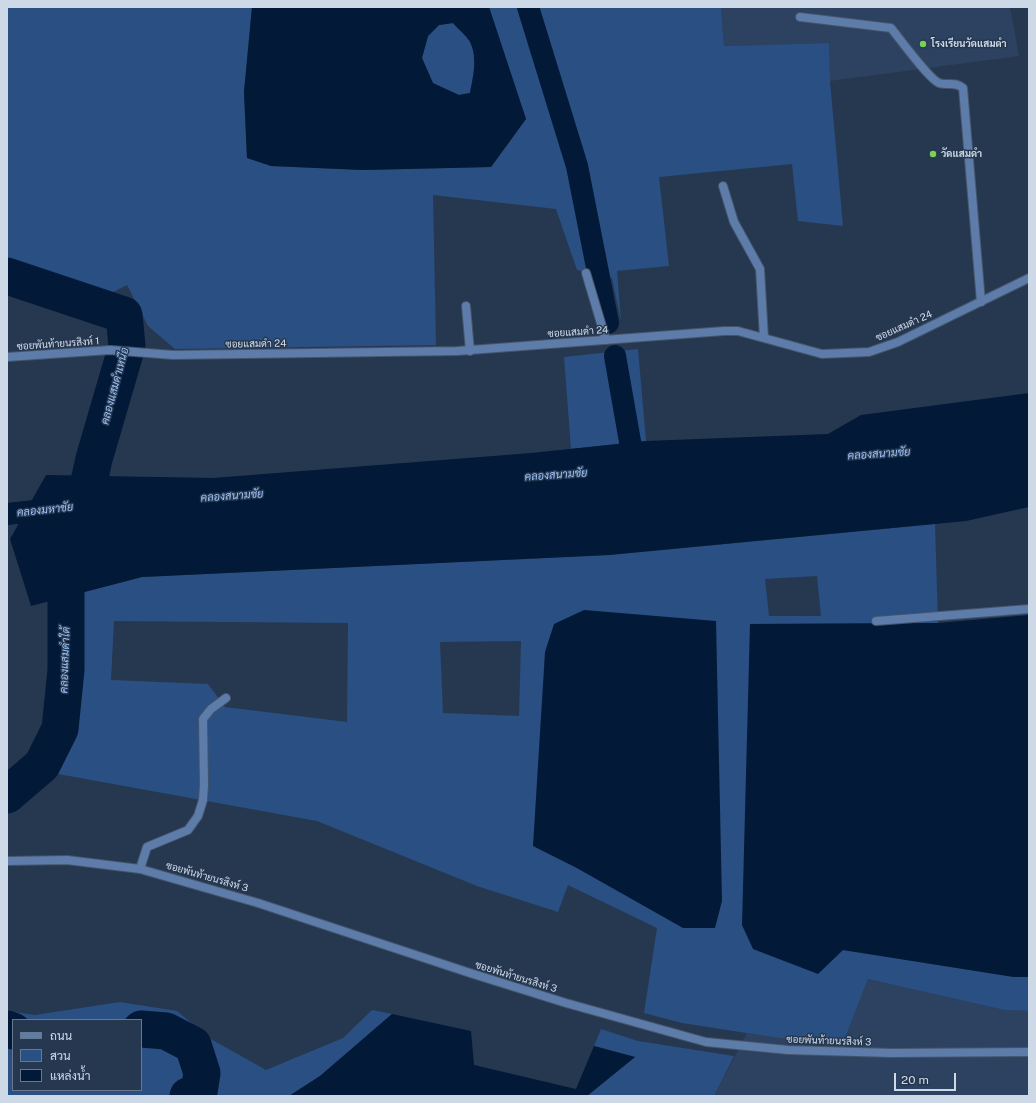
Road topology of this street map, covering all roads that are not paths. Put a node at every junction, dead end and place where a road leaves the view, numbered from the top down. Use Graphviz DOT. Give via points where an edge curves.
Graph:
graph roads {
  1 [pos="800,17"];
  2 [pos="723,186"];
  3 [pos="586,273"];
  4 [pos="1029,278"];
  5 [pos="981,302"];
  6 [pos="466,306"];
  7 [pos="764,338"];
  8 [pos="606,340"];
  9 [pos="110,350"];
  10 [pos="470,350"];
  11 [pos="7,358"];
  12 [pos="1029,609"];
  13 [pos="876,622"];
  14 [pos="226,698"];
  15 [pos="7,862"];
  16 [pos="140,868"];
  17 [pos="1029,1052"];
  1 -- 5 [label="street" via="891,28 928,75 939,83 957,84 963,88"];
  2 -- 7 [label="street" via="734,222 760,269"];
  3 -- 8 [label="street"];
  4 -- 5 [label="street, ซอยแสมดำ 24"];
  5 -- 7 [label="street, ซอยแสมดำ 24" via="898,342 869,352 822,354"];
  6 -- 10 [label="street"];
  7 -- 8 [label="street, ซอยแสมดำ 24" via="738,331 724,331"];
  8 -- 10 [label="street, ซอยแสมดำ 24"];
  9 -- 10 [label="street, ซอยแสมดำ 24" via="173,355"];
  9 -- 11 [label="street, ซอยพันท้ายนรสิงห์ 1"];
  12 -- 13 [label="street"];
  14 -- 16 [label="street" via="210,709 203,719 204,786 198,816 188,830 147,847"];
  15 -- 16 [label="street, ซอยพันท้ายนรสิงห์ 3" via="67,860"];
  16 -- 17 [label="street, ซอยพันท้ายนรสิงห์ 3" via="258,903 558,1000 706,1042 788,1050 892,1053"];
}
